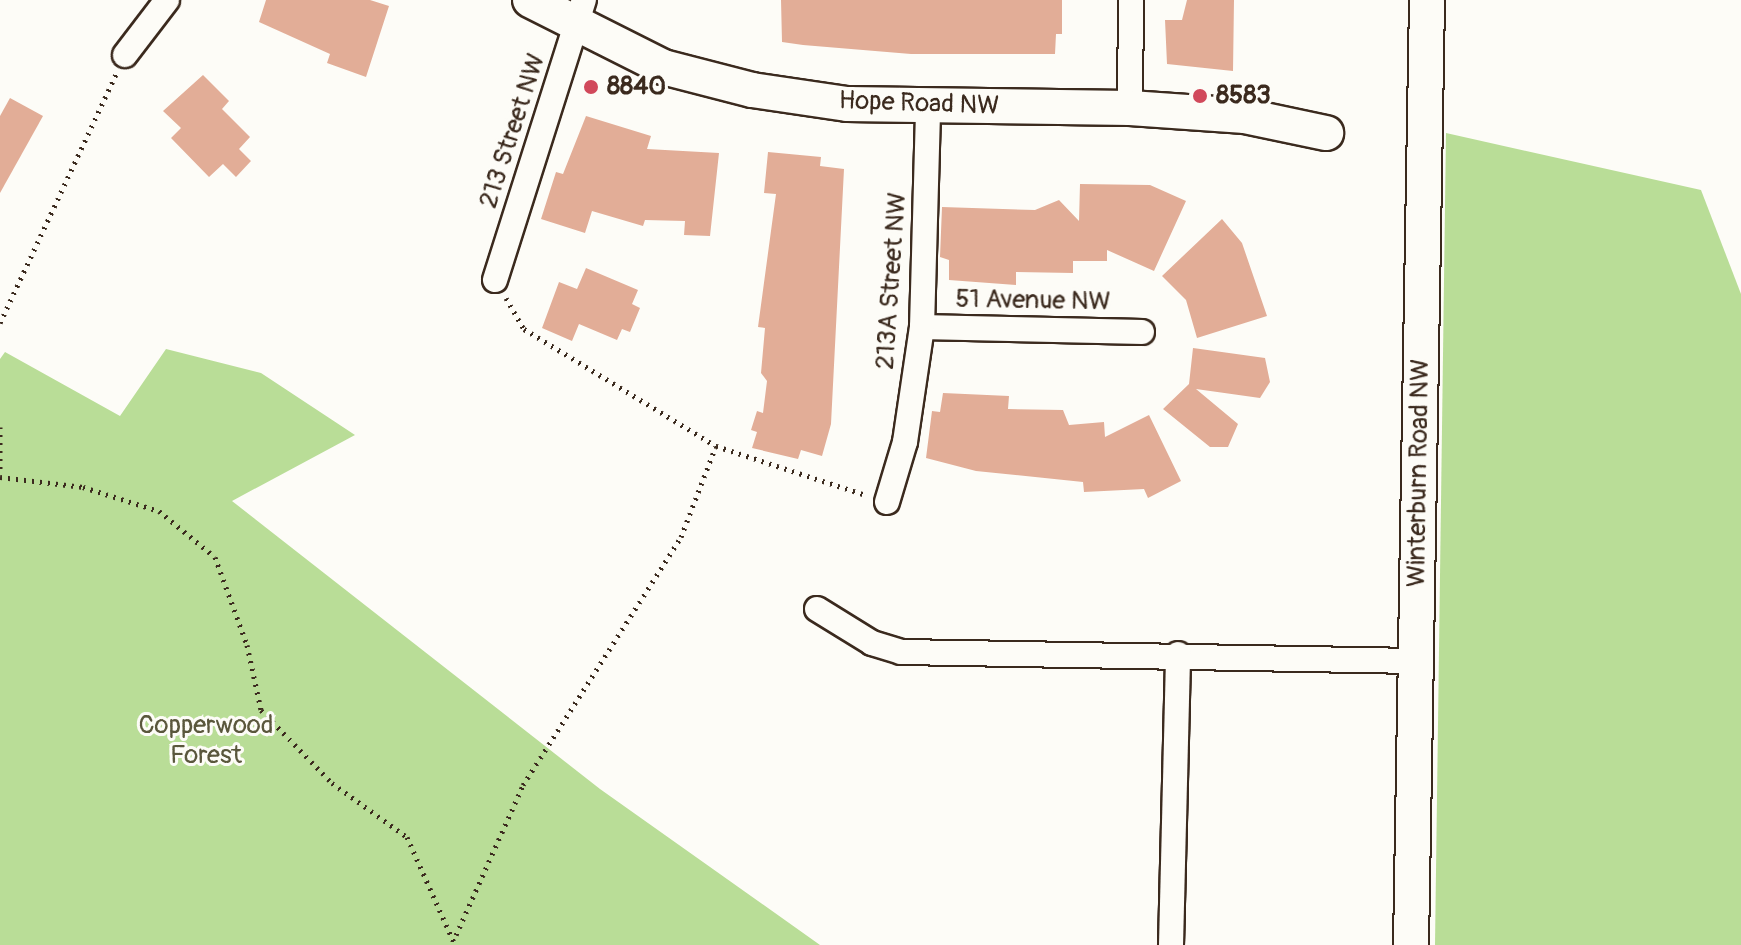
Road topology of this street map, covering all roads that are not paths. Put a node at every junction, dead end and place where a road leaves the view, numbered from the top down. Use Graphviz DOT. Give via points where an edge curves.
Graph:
graph roads {
  1 [pos="167,0"];
  2 [pos="530,0"];
  3 [pos="1131,0"];
  4 [pos="1427,0"];
  5 [pos="580,14"];
  6 [pos="125,55"];
  7 [pos="928,108"];
  8 [pos="1130,108"];
  9 [pos="1326,133"];
  10 [pos="495,280"];
  11 [pos="922,327"];
  12 [pos="1142,332"];
  13 [pos="887,502"];
  14 [pos="817,609"];
  15 [pos="1178,654"];
  16 [pos="1416,661"];
  17 [pos="1171,945"];
  18 [pos="1411,945"];
  1 -- 6 [label="street"];
  2 -- 5 [label="main road, Hope Road NW"];
  3 -- 8 [label="street"];
  4 -- 16 [label="main road, Winterburn Road NW"];
  5 -- 7 [label="main road, Hope Road NW" via="663,67 752,90 847,104"];
  5 -- 10 [label="street, 213 Street NW"];
  7 -- 8 [label="main road, Hope Road NW"];
  7 -- 11 [label="street, 213A Street NW"];
  8 -- 9 [label="main road, Hope Road NW" via="1245,116"];
  11 -- 12 [label="street, 51 Avenue NW"];
  11 -- 13 [label="street, 213A Street NW" via="905,442"];
  14 -- 15 [label="street" via="872,643 901,652"];
  15 -- 16 [label="street"];
  15 -- 17 [label="street"];
  16 -- 18 [label="main road, Winterburn Road NW"];
}
